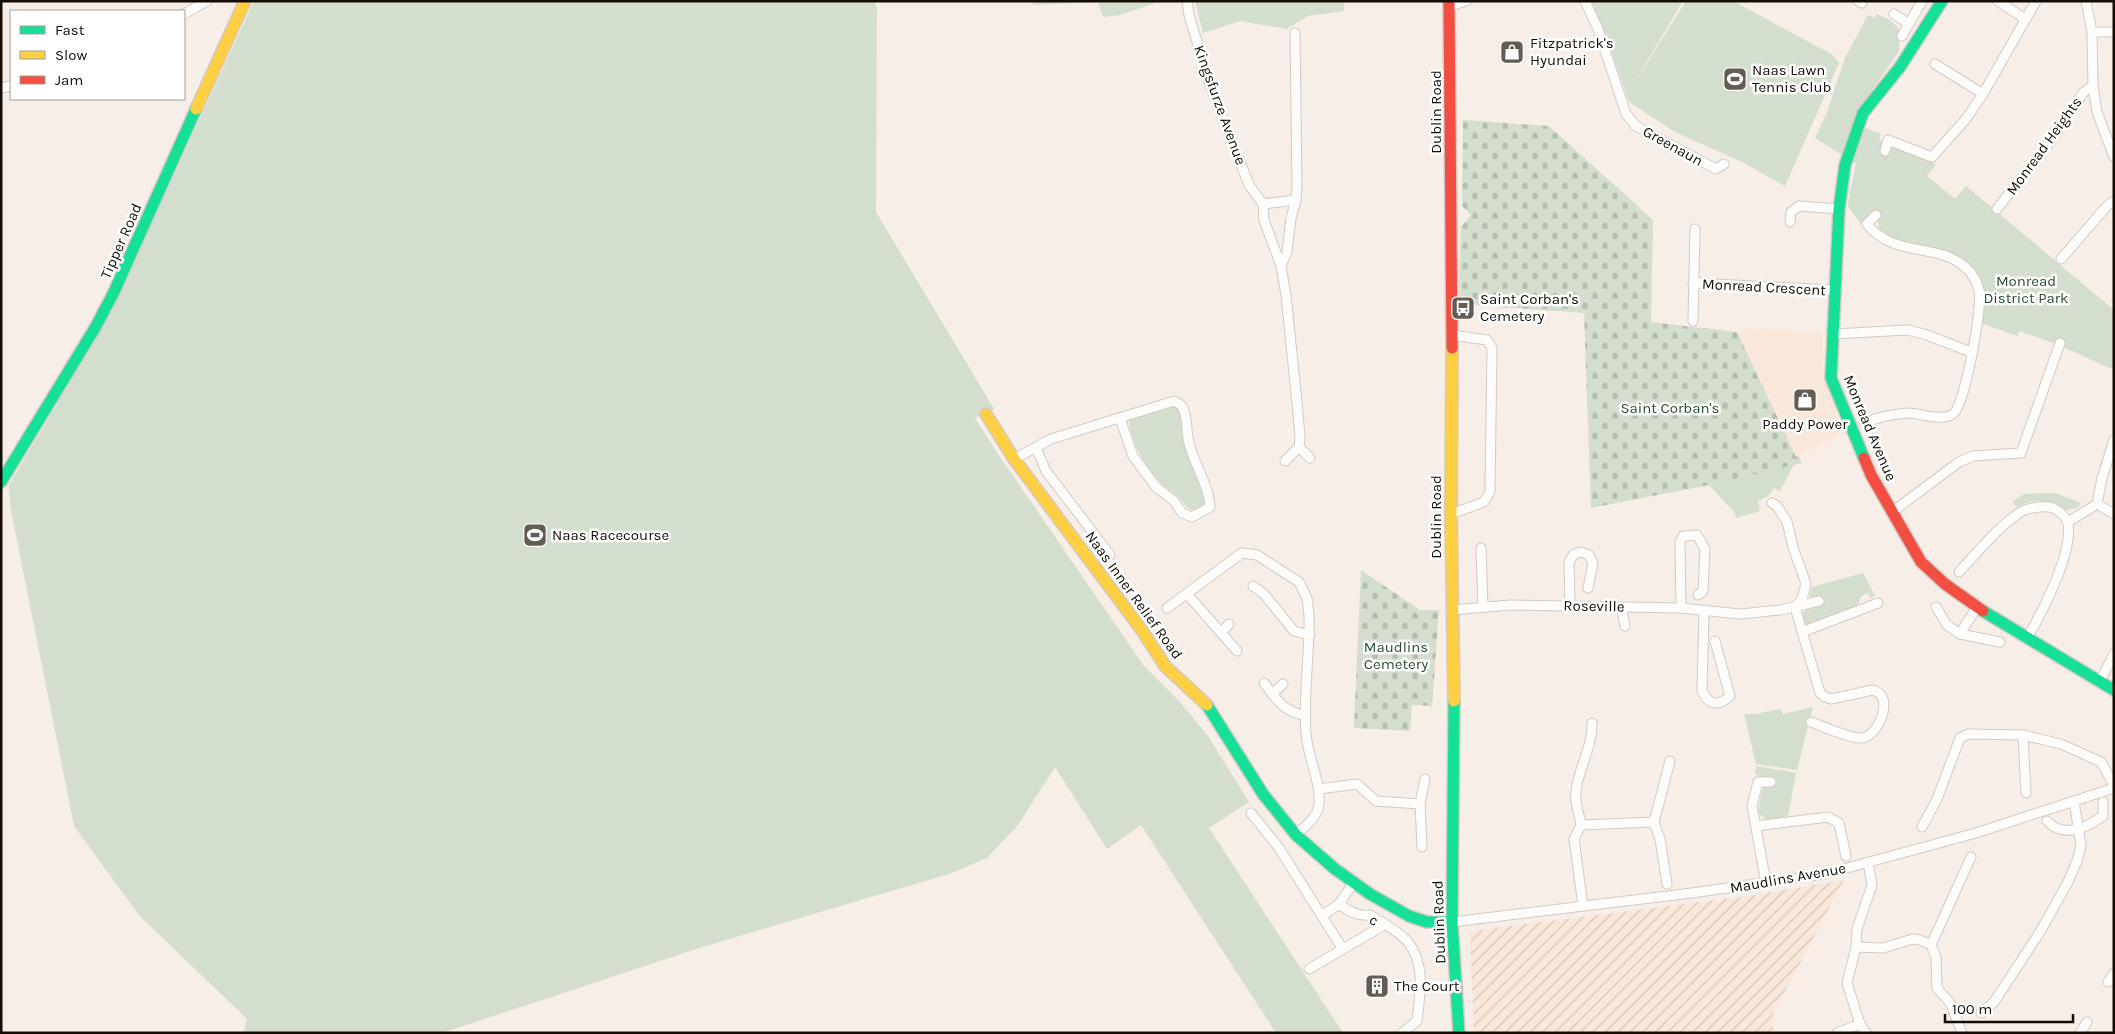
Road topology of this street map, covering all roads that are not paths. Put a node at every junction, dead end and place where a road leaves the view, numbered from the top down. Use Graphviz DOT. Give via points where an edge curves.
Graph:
graph roads {
  1 [pos="207,1"];
  2 [pos="245,1"];
  3 [pos="1187,1"];
  4 [pos="1468,1"];
  5 [pos="1585,1"];
  6 [pos="1922,1"];
  7 [pos="1942,1"];
  8 [pos="1998,1"];
  9 [pos="2036,1"];
  10 [pos="2086,1"];
  11 [pos="1449,4"];
  12 [pos="185,13"];
  13 [pos="1894,14"];
  14 [pos="2025,19"];
  15 [pos="1909,24"];
  16 [pos="2092,32"];
  17 [pos="2114,32"];
  18 [pos="1295,33"];
  19 [pos="1902,36"];
  20 [pos="1935,64"];
  21 [pos="2093,85"];
  22 [pos="1983,94"];
  23 [pos="2110,134"];
  24 [pos="1885,151"];
  25 [pos="2114,156"];
  26 [pos="1724,164"];
  27 [pos="1296,200"];
  28 [pos="2114,201"];
  29 [pos="1263,204"];
  30 [pos="1839,208"];
  31 [pos="1997,209"];
  32 [pos="1876,215"];
  33 [pos="1790,222"];
  34 [pos="1695,229"];
  35 [pos="2061,259"];
  36 [pos="1281,266"];
  37 [pos="1693,283"];
  38 [pos="1836,290"];
  39 [pos="1693,321"];
  40 [pos="1834,334"];
  41 [pos="1451,335"];
  42 [pos="2060,343"];
  43 [pos="1971,352"];
  44 [pos="986,414"];
  45 [pos="1120,418"];
  46 [pos="1864,422"];
  47 [pos="2114,440"];
  48 [pos="1299,447"];
  49 [pos="1036,448"];
  50 [pos="1310,458"];
  51 [pos="1014,459"];
  52 [pos="1285,461"];
  53 [pos="1,482"];
  54 [pos="1772,503"];
  55 [pos="2096,504"];
  56 [pos="1892,512"];
  57 [pos="1451,514"];
  58 [pos="2114,514"];
  59 [pos="2068,522"];
  60 [pos="1481,548"];
  61 [pos="1110,554"];
  62 [pos="1959,572"];
  63 [pos="1253,586"];
  64 [pos="1271,587"];
  65 [pos="1588,588"];
  66 [pos="1187,594"];
  67 [pos="1264,594"];
  68 [pos="1698,595"];
  69 [pos="1820,601"];
  70 [pos="1878,603"];
  71 [pos="1570,606"];
  72 [pos="1483,607"];
  73 [pos="1621,607"];
  74 [pos="1936,607"];
  75 [pos="1977,607"];
  76 [pos="1167,608"];
  77 [pos="1681,608"];
  78 [pos="1796,608"];
  79 [pos="1452,610"];
  80 [pos="1704,610"];
  81 [pos="1229,624"];
  82 [pos="1625,626"];
  83 [pos="1802,632"];
  84 [pos="1221,633"];
  85 [pos="1960,634"];
  86 [pos="1310,635"];
  87 [pos="2027,638"];
  88 [pos="1715,641"];
  89 [pos="2000,642"];
  90 [pos="1237,651"];
  91 [pos="2114,654"];
  92 [pos="2100,682"];
  93 [pos="1264,683"];
  94 [pos="1283,684"];
  95 [pos="2114,690"];
  96 [pos="1272,694"];
  97 [pos="1305,716"];
  98 [pos="1811,722"];
  99 [pos="1592,723"];
  100 [pos="2024,735"];
  101 [pos="1670,761"];
  102 [pos="1425,779"];
  103 [pos="1770,782"];
  104 [pos="2114,786"];
  105 [pos="1319,789"];
  106 [pos="2026,793"];
  107 [pos="2074,801"];
  108 [pos="2103,802"];
  109 [pos="1420,804"];
  110 [pos="1251,813"];
  111 [pos="2047,821"];
  112 [pos="1654,822"];
  113 [pos="1581,825"];
  114 [pos="1756,826"];
  115 [pos="1922,827"];
  116 [pos="2080,828"];
  117 [pos="1296,835"];
  118 [pos="1422,848"];
  119 [pos="1846,856"];
  120 [pos="1971,857"];
  121 [pos="1868,862"];
  122 [pos="1354,882"];
  123 [pos="1766,883"];
  124 [pos="1666,884"];
  125 [pos="1339,904"];
  126 [pos="1583,906"];
  127 [pos="1322,916"];
  128 [pos="1452,922"];
  129 [pos="1384,924"];
  130 [pos="1931,945"];
  131 [pos="1856,947"];
  132 [pos="1342,948"];
  133 [pos="1309,969"];
  134 [pos="2114,974"];
  135 [pos="2108,982"];
  136 [pos="1981,1013"];
  137 [pos="2087,1022"];
  138 [pos="1860,1024"];
  139 [pos="1402,1033"];
  140 [pos="1459,1033"];
  141 [pos="1837,1033"];
  142 [pos="1866,1033"];
  143 [pos="1962,1033"];
  144 [pos="2080,1033"];
  1 -- 12 [label="street"];
  2 -- 53 [label="street, Tipper Road" via="113,294"];
  3 -- 29 [label="street, Kingsfurze Avenue" via="1210,85 1249,185"];
  4 -- 11 [label="street"];
  5 -- 26 [label="street, Greenaun" via="1598,29 1626,114 1636,126 1716,169"];
  6 -- 15 [label="street"];
  7 -- 30 [label="street, Monread Avenue" via="1900,67 1863,113 1845,165"];
  8 -- 14 [label="street"];
  9 -- 14 [label="street"];
  10 -- 16 [label="street, Monread Heights"];
  11 -- 41 [label="street, Dublin Road"];
  13 -- 15 [label="street"];
  14 -- 22 [label="street"];
  15 -- 19 [label="street"];
  16 -- 17 [label="street"];
  16 -- 21 [label="street, Monread Heights"];
  18 -- 27 [label="street, Kingsfurze Avenue"];
  20 -- 22 [label="street"];
  21 -- 23 [label="street, Monread Heights" via="2097,112"];
  21 -- 31 [label="street, Monread Heights" via="2083,93 2055,135"];
  22 -- 24 [label="street" via="1932,158 1888,140"];
  23 -- 25 [label="street, Monread Heights"];
  27 -- 29 [label="street"];
  27 -- 36 [label="street, Kingsfurze Avenue" via="1287,252"];
  28 -- 35 [label="street"];
  29 -- 36 [label="street, Kingsfurze Avenue" via="1264,220"];
  30 -- 33 [label="street" via="1799,206 1791,212"];
  30 -- 38 [label="street, Monread Avenue"];
  32 -- 43 [label="street" via="1868,224 1883,239 1901,247 1944,256 1965,267 1973,276 1980,291 1978,322"];
  34 -- 37 [label="street, Monread Crescent"];
  36 -- 48 [label="street, Kingsfurze Avenue"];
  37 -- 38 [label="street, Monread Crescent"];
  37 -- 39 [label="street, Monread Crescent"];
  38 -- 40 [label="street, Monread Avenue"];
  40 -- 43 [label="street" via="1907,330"];
  40 -- 56 [label="street, Monread Avenue" via="1831,378 1871,475"];
  41 -- 57 [label="street, Dublin Road"];
  41 -- 57 [label="street" via="1487,340 1492,348 1490,492 1484,502"];
  42 -- 56 [label="street" via="2021,453 1972,456 1959,462"];
  43 -- 46 [label="street" via="1966,386 1958,409 1952,415 1942,418 1910,413 1884,415"];
  44 -- 51 [label="street, Naas Inner Relief Road"];
  45 -- 45 [label="street" via="1174,401 1180,404 1210,506 1192,518 1182,513 1174,501 1156,487 1133,456"];
  45 -- 49 [label="street" via="1051,439"];
  47 -- 55 [label="street"];
  48 -- 50 [label="street"];
  48 -- 52 [label="street"];
  49 -- 51 [label="street"];
  49 -- 61 [label="street" via="1046,471"];
  51 -- 117 [label="street, Naas Inner Relief Road" via="1165,666 1211,708 1263,794"];
  54 -- 78 [label="street" via="1787,522 1806,584"];
  55 -- 58 [label="street"];
  55 -- 59 [label="street"];
  56 -- 75 [label="street, Monread Avenue" via="1921,562"];
  57 -- 79 [label="street, Dublin Road"];
  59 -- 62 [label="street" via="2060,512 2050,507 2021,512"];
  59 -- 87 [label="street" via="2069,536 2061,568"];
  60 -- 72 [label="street"];
  63 -- 67 [label="street"];
  64 -- 67 [label="street"];
  65 -- 71 [label="street" via="1593,563 1589,555 1574,554 1569,562"];
  66 -- 76 [label="street"];
  66 -- 84 [label="street"];
  66 -- 86 [label="street" via="1242,553 1257,555 1299,582 1307,598"];
  67 -- 86 [label="street" via="1294,631"];
  68 -- 77 [label="street" via="1703,591 1705,549 1697,535 1683,536 1680,542"];
  69 -- 78 [label="street, Roseville"];
  70 -- 83 [label="street"];
  71 -- 72 [label="street, Roseville"];
  71 -- 73 [label="street, Roseville"];
  72 -- 79 [label="street, Roseville"];
  73 -- 77 [label="street, Roseville"];
  73 -- 82 [label="street"];
  74 -- 85 [label="street" via="1947,626"];
  75 -- 85 [label="street"];
  75 -- 87 [label="street, Monread Avenue"];
  77 -- 80 [label="street, Roseville"];
  78 -- 80 [label="street, Roseville" via="1740,614"];
  78 -- 83 [label="street"];
  79 -- 128 [label="street, Dublin Road"];
  80 -- 88 [label="street" via="1702,691 1712,704 1722,703 1730,696"];
  81 -- 84 [label="street"];
  83 -- 98 [label="street" via="1820,693 1825,698 1873,690 1880,694 1884,703 1873,733 1859,739"];
  84 -- 90 [label="street"];
  85 -- 89 [label="street"];
  86 -- 97 [label="street"];
  87 -- 92 [label="street, Monread Avenue"];
  91 -- 92 [label="street"];
  92 -- 95 [label="street, Monread Avenue"];
  93 -- 96 [label="street"];
  94 -- 96 [label="street"];
  96 -- 97 [label="street" via="1280,706"];
  97 -- 105 [label="street" via="1307,746"];
  99 -- 113 [label="street" via="1593,738 1575,800"];
  100 -- 104 [label="street" via="2061,744 2101,762"];
  100 -- 106 [label="street"];
  100 -- 115 [label="street" via="1968,734 1960,738 1937,800"];
  101 -- 112 [label="street"];
  102 -- 109 [label="street"];
  103 -- 114 [label="street" via="1758,782 1752,806"];
  104 -- 107 [label="street, Maudlins Avenue"];
  105 -- 109 [label="street" via="1357,784 1376,801"];
  105 -- 117 [label="street" via="1317,814"];
  107 -- 116 [label="street"];
  107 -- 121 [label="street, Maudlins Avenue" via="1976,833"];
  108 -- 116 [label="street" via="2103,816"];
  109 -- 118 [label="street"];
  110 -- 127 [label="street" via="1254,823 1279,848"];
  111 -- 116 [label="street" via="2061,831"];
  112 -- 113 [label="street"];
  112 -- 124 [label="street" via="1660,839"];
  113 -- 126 [label="street" via="1574,839"];
  114 -- 119 [label="street" via="1828,817 1839,823"];
  114 -- 123 [label="street"];
  116 -- 136 [label="street" via="2081,846 2068,882 1994,1002"];
  117 -- 122 [label="street, Naas Inner Relief Road"];
  120 -- 130 [label="street"];
  121 -- 123 [label="street, Maudlins Avenue" via="1825,874"];
  121 -- 131 [label="street" via="1872,885 1856,929"];
  122 -- 125 [label="street"];
  122 -- 128 [label="street, Naas Inner Relief Road" via="1410,916 1427,922"];
  123 -- 126 [label="street, Maudlins Avenue"];
  125 -- 127 [label="street"];
  125 -- 129 [label="street, c" via="1349,912 1359,916 1370,915"];
  126 -- 128 [label="street, Maudlins Avenue"];
  127 -- 132 [label="street"];
  128 -- 140 [label="street, Dublin Road"];
  129 -- 132 [label="street"];
  129 -- 139 [label="street, c" via="1407,941 1418,958 1421,981 1417,1020"];
  130 -- 131 [label="street" via="1913,939 1882,948"];
  130 -- 143 [label="street" via="1936,956 1937,988 1951,1004"];
  131 -- 138 [label="street" via="1847,983"];
  132 -- 133 [label="street"];
  134 -- 135 [label="street"];
  137 -- 144 [label="street"];
  138 -- 141 [label="street"];
  138 -- 142 [label="street"];
}
